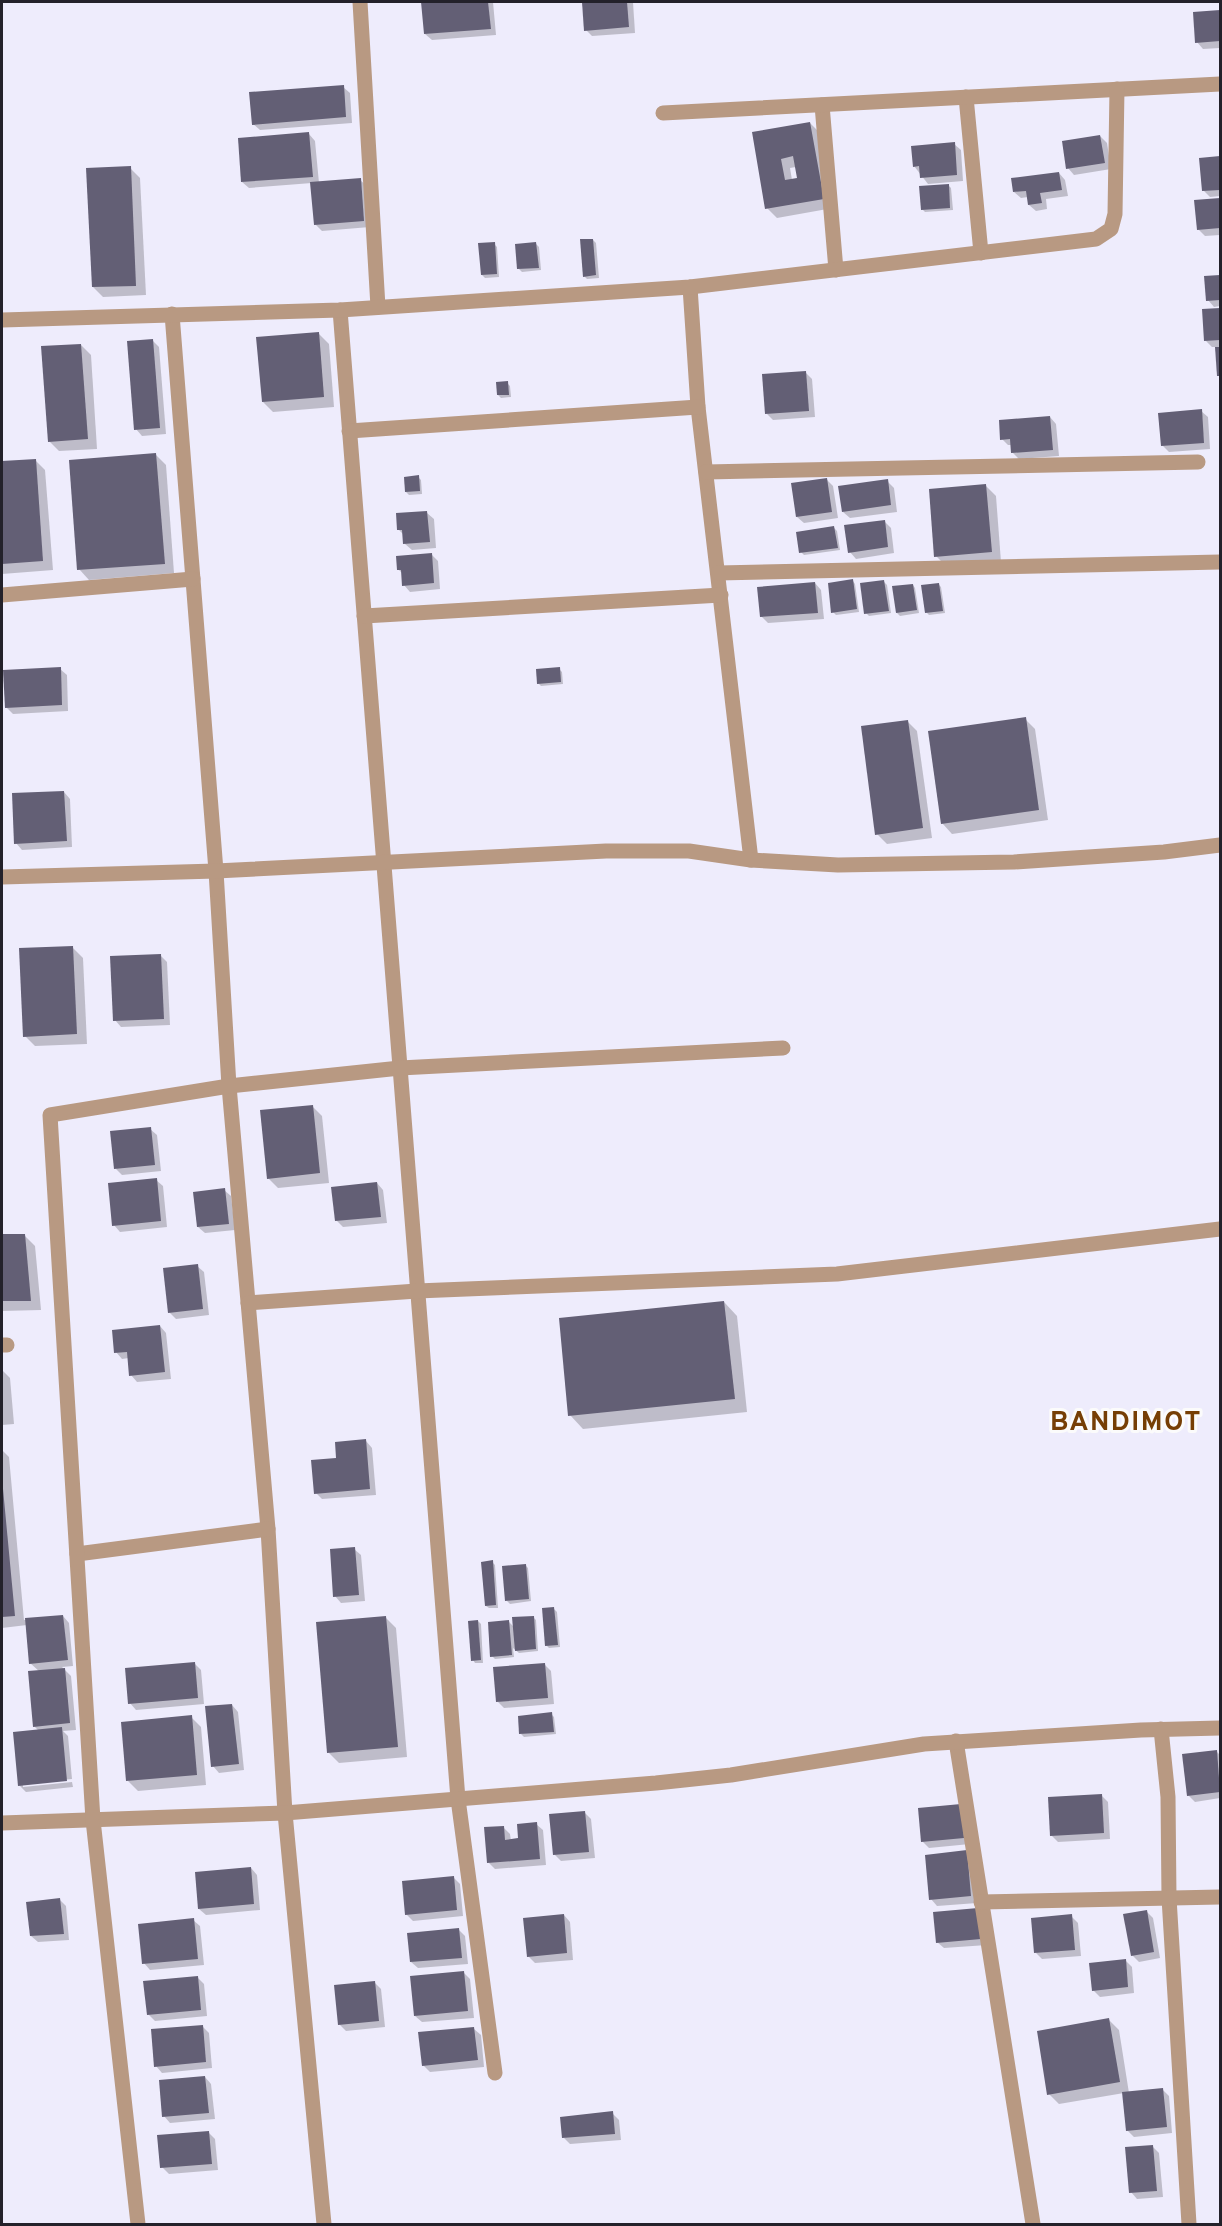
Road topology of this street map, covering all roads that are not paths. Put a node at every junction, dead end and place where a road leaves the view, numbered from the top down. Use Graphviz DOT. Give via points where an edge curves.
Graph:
graph roads {
  1 [pos="360,2"];
  2 [pos="1221,84"];
  3 [pos="1117,89"];
  4 [pos="966,97"];
  5 [pos="822,105"];
  6 [pos="663,113"];
  7 [pos="981,253"];
  8 [pos="836,270"];
  9 [pos="690,287"];
  10 [pos="378,307"];
  11 [pos="340,310"];
  12 [pos="172,314"];
  13 [pos="2,320"];
  14 [pos="698,407"];
  15 [pos="349,430"];
  16 [pos="1198,462"];
  17 [pos="706,472"];
  18 [pos="1221,562"];
  19 [pos="718,573"];
  20 [pos="193,579"];
  21 [pos="2,595"];
  22 [pos="721,595"];
  23 [pos="364,616"];
  24 [pos="1221,845"];
  25 [pos="751,860"];
  26 [pos="384,862"];
  27 [pos="216,871"];
  28 [pos="2,877"];
  29 [pos="783,1048"];
  30 [pos="400,1068"];
  31 [pos="229,1086"];
  32 [pos="1221,1229"];
  33 [pos="417,1291"];
  34 [pos="248,1304"];
  35 [pos="268,1528"];
  36 [pos="76,1554"];
  37 [pos="1221,1728"];
  38 [pos="1161,1729"];
  39 [pos="956,1741"];
  40 [pos="458,1799"];
  41 [pos="285,1813"];
  42 [pos="93,1820"];
  43 [pos="2,1823"];
  44 [pos="1221,1897"];
  45 [pos="1169,1898"];
  46 [pos="981,1902"];
  47 [pos="495,2073"];
  48 [pos="138,2224"];
  49 [pos="324,2224"];
  50 [pos="1033,2224"];
  51 [pos="1189,2224"];
  1 -- 10 [label="street"];
  2 -- 3 [label="street"];
  3 -- 4 [label="street"];
  3 -- 7 [label="street" via="1115,214 1111,229 1096,238"];
  4 -- 5 [label="street"];
  4 -- 7 [label="street"];
  5 -- 6 [label="street"];
  5 -- 8 [label="street"];
  7 -- 8 [label="street"];
  8 -- 9 [label="street"];
  9 -- 10 [label="street"];
  9 -- 14 [label="street"];
  10 -- 11 [label="street"];
  11 -- 12 [label="street"];
  11 -- 15 [label="street"];
  12 -- 13 [label="street"];
  12 -- 20 [label="street"];
  14 -- 15 [label="street"];
  14 -- 17 [label="street"];
  15 -- 23 [label="street"];
  16 -- 17 [label="street"];
  17 -- 19 [label="street"];
  18 -- 19 [label="street"];
  19 -- 22 [label="street"];
  20 -- 21 [label="street"];
  20 -- 27 [label="street"];
  22 -- 23 [label="street"];
  22 -- 25 [label="street"];
  23 -- 26 [label="street"];
  24 -- 25 [label="street" via="1014,862 838,865"];
  25 -- 26 [label="street" via="689,851 606,851"];
  26 -- 27 [label="street"];
  26 -- 30 [label="street"];
  27 -- 28 [label="street"];
  27 -- 31 [label="street"];
  29 -- 30 [label="street"];
  30 -- 31 [label="street"];
  30 -- 33 [label="street"];
  31 -- 34 [label="street"];
  31 -- 36 [label="street" via="50,1115"];
  32 -- 33 [label="street" via="837,1274"];
  33 -- 34 [label="street"];
  33 -- 40 [label="street"];
  34 -- 35 [label="street"];
  35 -- 36 [label="street"];
  35 -- 41 [label="street"];
  36 -- 42 [label="street"];
  37 -- 38 [label="street"];
  38 -- 39 [label="street"];
  38 -- 45 [label="street" via="1168,1797"];
  39 -- 40 [label="street" via="731,1775"];
  39 -- 46 [label="street"];
  40 -- 41 [label="street"];
  40 -- 47 [label="street"];
  41 -- 42 [label="street"];
  41 -- 49 [label="street"];
  42 -- 43 [label="street"];
  42 -- 48 [label="street"];
  44 -- 45 [label="street"];
  45 -- 46 [label="street"];
  45 -- 51 [label="street"];
  46 -- 50 [label="street"];
}
